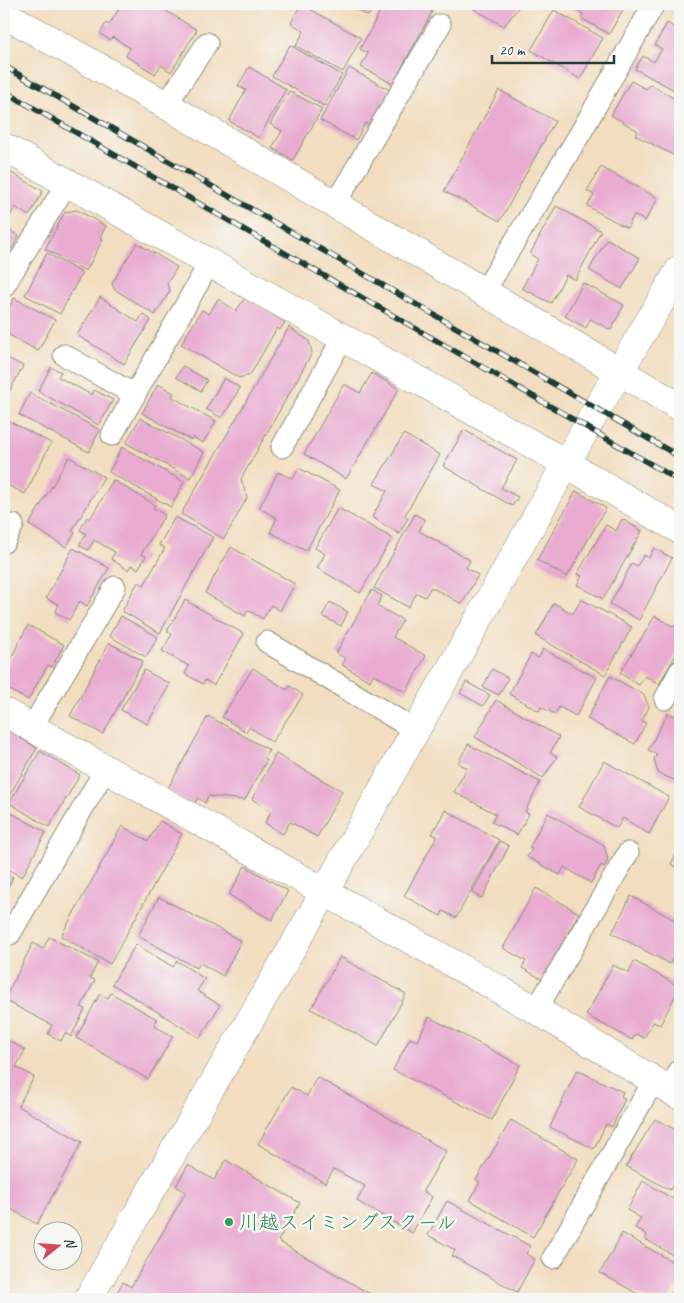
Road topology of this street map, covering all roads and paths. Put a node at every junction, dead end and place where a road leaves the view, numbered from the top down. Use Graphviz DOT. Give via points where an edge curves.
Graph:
graph roads {
  1 [pos="654,4"];
  2 [pos="4,14"];
  3 [pos="440,25"];
  4 [pos="207,43"];
  5 [pos="166,105"];
  6 [pos="4,147"];
  7 [pos="68,183"];
  8 [pos="335,204"];
  9 [pos="210,262"];
  10 [pos="680,269"];
  11 [pos="4,286"];
  12 [pos="484,292"];
  13 [pos="342,339"];
  14 [pos="64,355"];
  15 [pos="620,371"];
  16 [pos="135,395"];
  17 [pos="680,407"];
  18 [pos="112,435"];
  19 [pos="282,447"];
  20 [pos="567,464"];
  21 [pos="680,530"];
  22 [pos="115,587"];
  23 [pos="267,642"];
  24 [pos="680,671"];
  25 [pos="665,699"];
  26 [pos="4,712"];
  27 [pos="32,727"];
  28 [pos="415,730"];
  29 [pos="106,768"];
  30 [pos="628,853"];
  31 [pos="324,893"];
  32 [pos="10,934"];
  33 [pos="536,1010"];
  34 [pos="671,1084"];
  35 [pos="553,1258"];
  36 [pos="88,1299"];
  1 -- 12 [label="lane"];
  2 -- 5 [label="street"];
  3 -- 8 [label="lane"];
  4 -- 5 [label="lane"];
  5 -- 8 [label="street"];
  6 -- 7 [label="street"];
  7 -- 9 [label="street"];
  7 -- 11 [label="lane"];
  8 -- 12 [label="street"];
  9 -- 13 [label="street"];
  9 -- 16 [label="lane"];
  10 -- 15 [label="street"];
  12 -- 15 [label="street"];
  13 -- 19 [label="lane"];
  13 -- 20 [label="street"];
  14 -- 16 [label="lane"];
  15 -- 17 [label="street"];
  15 -- 20 [label="street"];
  16 -- 18 [label="lane"];
  20 -- 21 [label="street"];
  20 -- 28 [label="street"];
  22 -- 27 [label="lane"];
  23 -- 28 [label="lane"];
  24 -- 25 [label="lane"];
  26 -- 27 [label="street"];
  27 -- 29 [label="street"];
  28 -- 31 [label="street"];
  29 -- 31 [label="street"];
  29 -- 32 [label="lane"];
  30 -- 33 [label="lane"];
  31 -- 33 [label="street"];
  31 -- 36 [label="street"];
  33 -- 34 [label="street"];
  34 -- 35 [label="lane"];
}
